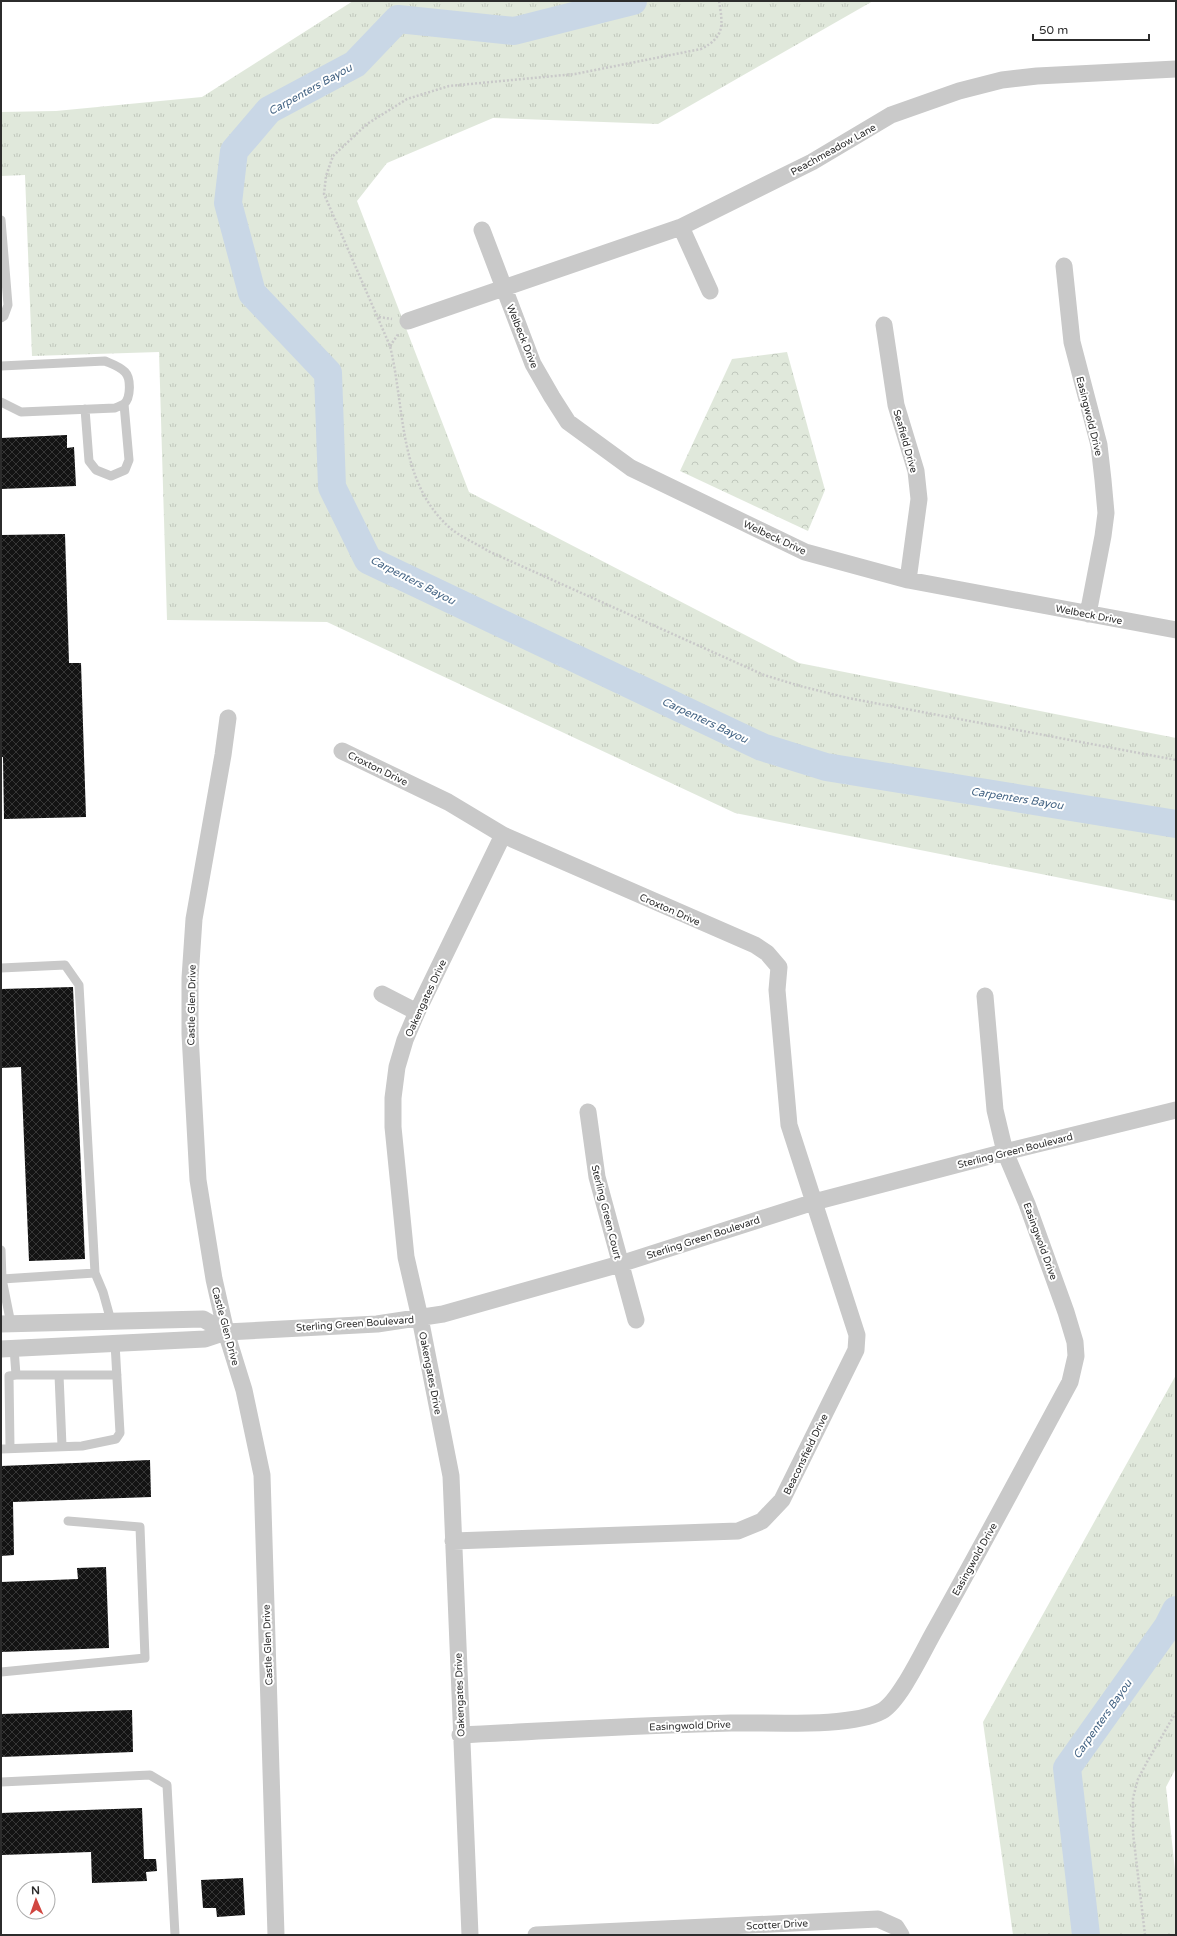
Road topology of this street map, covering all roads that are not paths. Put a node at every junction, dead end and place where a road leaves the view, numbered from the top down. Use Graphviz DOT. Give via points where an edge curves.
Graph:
graph roads {
  1 [pos="1176,69"];
  2 [pos="1,220"];
  3 [pos="681,227"];
  4 [pos="482,230"];
  5 [pos="1064,266"];
  6 [pos="503,287"];
  7 [pos="710,292"];
  8 [pos="1,318"];
  9 [pos="408,321"];
  10 [pos="884,325"];
  11 [pos="1,366"];
  12 [pos="1,402"];
  13 [pos="124,404"];
  14 [pos="85,409"];
  15 [pos="908,580"];
  16 [pos="1088,614"];
  17 [pos="1176,630"];
  18 [pos="228,718"];
  19 [pos="342,751"];
  20 [pos="503,835"];
  21 [pos="1,968"];
  22 [pos="382,994"];
  23 [pos="985,996"];
  24 [pos="417,1012"];
  25 [pos="1176,1110"];
  26 [pos="588,1112"];
  27 [pos="1005,1152"];
  28 [pos="814,1202"];
  29 [pos="1,1250"];
  30 [pos="620,1264"];
  31 [pos="95,1273"];
  32 [pos="2,1279"];
  33 [pos="420,1318"];
  34 [pos="636,1320"];
  35 [pos="111,1321"];
  36 [pos="6,1324"];
  37 [pos="226,1332"];
  38 [pos="115,1343"];
  39 [pos="8,1348"];
  40 [pos="16,1375"];
  41 [pos="59,1375"];
  42 [pos="117,1375"];
  43 [pos="62,1446"];
  44 [pos="6,1448"];
  45 [pos="68,1521"];
  46 [pos="453,1541"];
  47 [pos="1,1672"];
  48 [pos="460,1735"];
  49 [pos="1,1782"];
  50 [pos="899,1931"];
  51 [pos="175,1935"];
  52 [pos="276,1935"];
  53 [pos="470,1935"];
  54 [pos="536,1935"];
  1 -- 3 [label="street, Peachmeadow Lane" via="1037,76 1002,80 960,91 891,115 812,162"];
  2 -- 8 [label="lane" via="8,305"];
  3 -- 6 [label="street, Peachmeadow Lane"];
  3 -- 7 [label="street"];
  4 -- 6 [label="street"];
  5 -- 16 [label="street, Easingwold Drive" via="1072,342 1099,445 1106,513 1104,536"];
  6 -- 9 [label="street, Peachmeadow Lane"];
  6 -- 15 [label="street, Welbeck Drive" via="533,364 552,397 568,422 595,443 630,468 805,552"];
  10 -- 15 [label="street, Seafield Drive" via="896,405 916,471 919,499"];
  11 -- 13 [label="lane" via="105,361 126,373 129,394"];
  12 -- 14 [label="lane" via="21,412"];
  13 -- 14 [label="lane" via="115,408"];
  13 -- 14 [label="lane" via="129,460 125,470 111,476 96,470 89,461"];
  15 -- 16 [label="street, Welbeck Drive"];
  16 -- 17 [label="street, Welbeck Drive"];
  18 -- 37 [label="street, Castle Glen Drive" via="194,920 190,978 198,1180 214,1279"];
  19 -- 20 [label="street, Croxton Drive" via="448,802"];
  20 -- 24 [label="street, Oakengates Drive"];
  20 -- 28 [label="street, Croxton Drive" via="755,945 775,962 779,967 776,990 789,1125"];
  21 -- 31 [label="lane" via="65,965 79,985"];
  22 -- 24 [label="street"];
  23 -- 27 [label="street, Easingwold Drive" via="995,1110"];
  24 -- 33 [label="street, Oakengates Drive" via="397,1067 393,1127 406,1257"];
  25 -- 27 [label="street, Sterling Green Boulevard"];
  26 -- 30 [label="street, Sterling Green Court" via="597,1177"];
  27 -- 28 [label="street, Sterling Green Boulevard"];
  27 -- 48 [label="street, Easingwold Drive" via="1028,1204 1066,1312 1075,1342 1076,1356 1070,1382 894,1700 884,1710 864,1718 827,1722 730,1723"];
  28 -- 30 [label="street, Sterling Green Boulevard"];
  28 -- 46 [label="street, Beaconsfield Drive" via="857,1335 856,1350 782,1500 762,1521 738,1531"];
  29 -- 32 [label="lane"];
  30 -- 33 [label="street, Sterling Green Boulevard" via="443,1314"];
  30 -- 34 [label="street, Sterling Green Court"];
  31 -- 32 [label="lane"];
  31 -- 35 [label="lane" via="104,1292"];
  32 -- 36 [label="lane"];
  33 -- 37 [label="street, Sterling Green Boulevard" via="378,1324"];
  33 -- 46 [label="street, Oakengates Drive" via="451,1476"];
  35 -- 36 [label="street"];
  35 -- 37 [label="street" via="203,1319"];
  35 -- 38 [label="street"];
  37 -- 38 [label="street, Sterling Green Boulevard" via="205,1339"];
  37 -- 52 [label="street, Castle Glen Drive" via="244,1390 262,1475"];
  38 -- 39 [label="street, Sterling Green Boulevard"];
  38 -- 42 [label="lane"];
  39 -- 40 [label="lane"];
  40 -- 41 [label="lane"];
  40 -- 44 [label="lane" via="9,1376"];
  41 -- 42 [label="lane"];
  41 -- 43 [label="lane"];
  42 -- 43 [label="lane" via="120,1433 116,1439 82,1446"];
  43 -- 44 [label="lane"];
  45 -- 47 [label="lane" via="140,1527 145,1658"];
  46 -- 48 [label="street, Oakengates Drive"];
  48 -- 53 [label="street, Oakengates Drive"];
  49 -- 51 [label="lane" via="150,1776 167,1785"];
  50 -- 54 [label="street, Scotter Drive" via="878,1919"];
}
